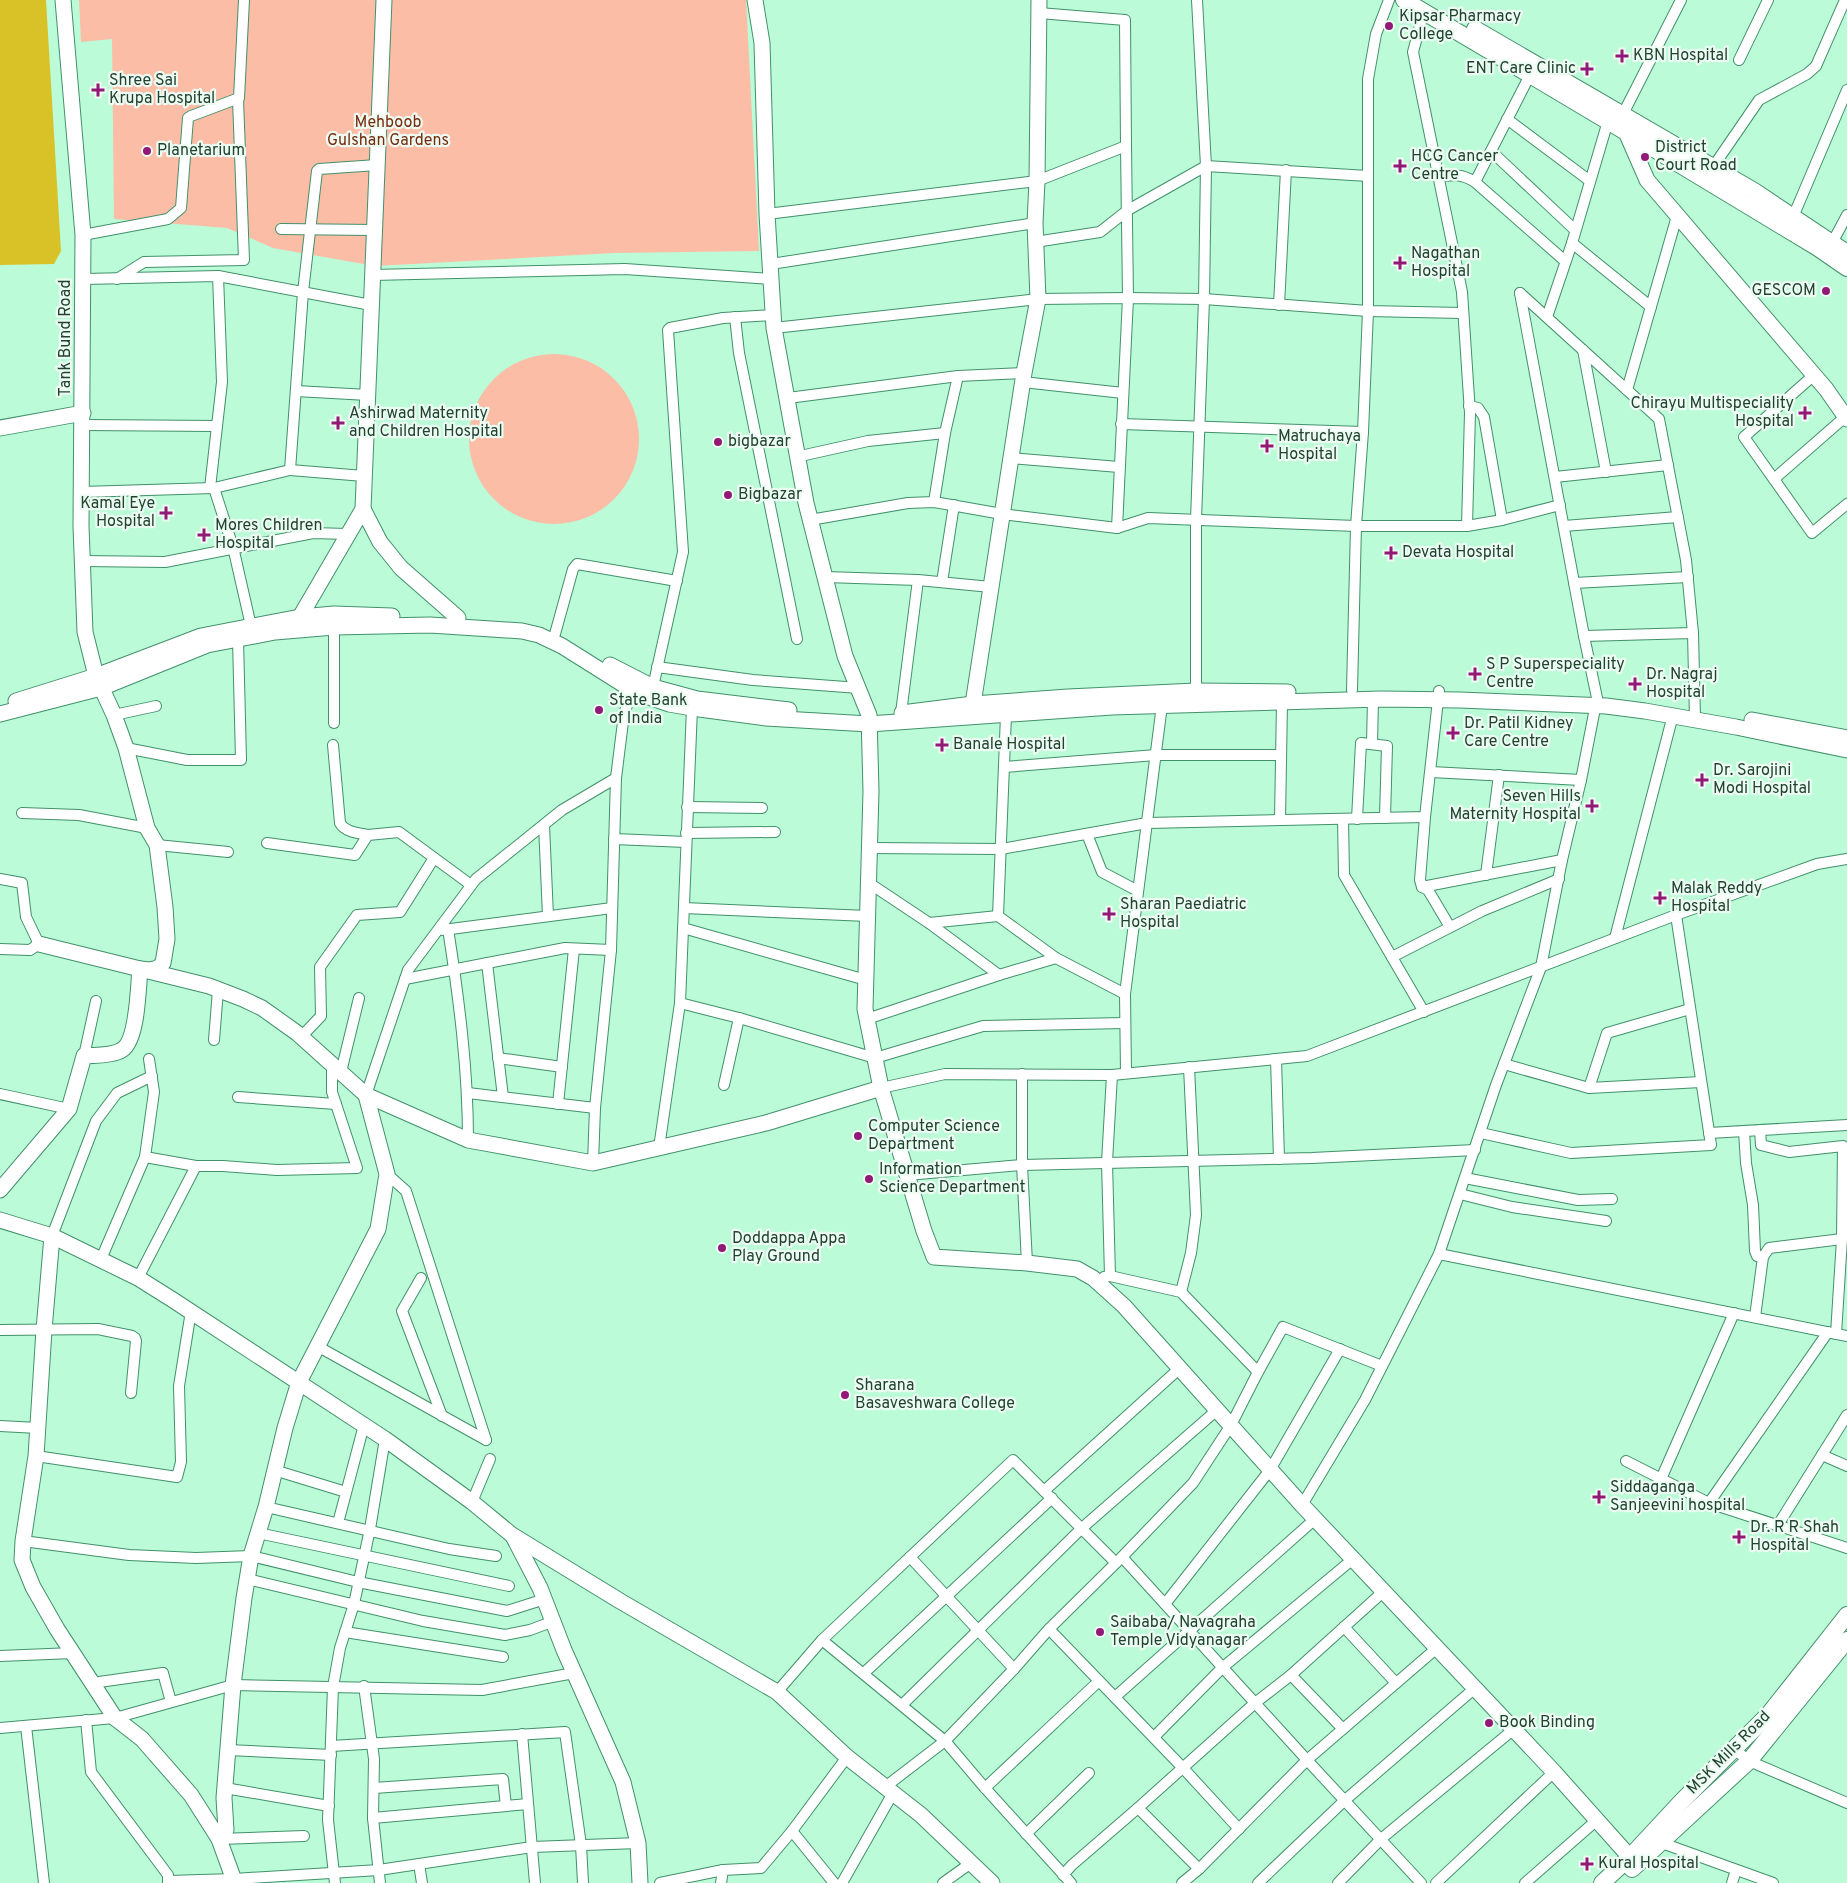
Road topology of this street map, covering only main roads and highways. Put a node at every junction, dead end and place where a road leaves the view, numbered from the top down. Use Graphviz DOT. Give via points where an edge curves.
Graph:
graph roads {
  1 [pos="1415,3"];
  2 [pos="1615,117"];
  3 [pos="1847,253"];
  4 [pos="1847,268"];
  5 [pos="1847,1615"];
  6 [pos="1847,1640"];
  7 [pos="1633,1861"];
  8 [pos="1613,1881"];
  1 -- 2 [label="main road"];
  1 -- 2 [label="main road" via="1530,75"];
  2 -- 3 [label="main road" via="1713,167"];
  2 -- 4 [label="main road" via="1626,132"];
  5 -- 7 [label="main road, MSK Mills Road" via="1769,1714 1681,1802"];
  6 -- 7 [label="main road, MSK Mills Road" via="1749,1761 1662,1843"];
  7 -- 8 [label="main road, MSK Mills Road"];
}
